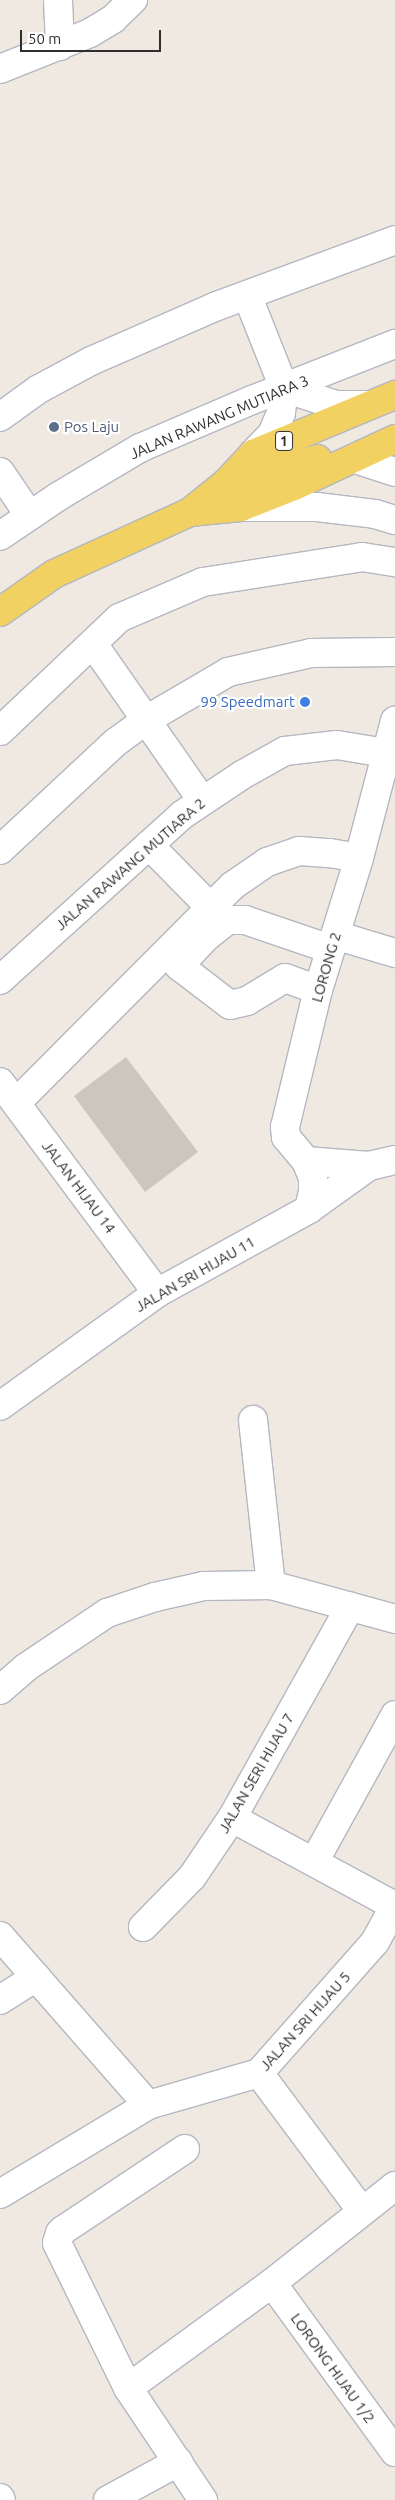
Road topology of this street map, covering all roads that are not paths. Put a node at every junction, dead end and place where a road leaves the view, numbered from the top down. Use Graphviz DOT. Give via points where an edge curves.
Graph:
graph roads {
  1 [pos="58,0"];
  2 [pos="133,0"];
  3 [pos="60,46"];
  4 [pos="0,70"];
  5 [pos="395,240"];
  6 [pos="248,295"];
  7 [pos="395,344"];
  8 [pos="284,388"];
  9 [pos="395,395"];
  10 [pos="369,405"];
  11 [pos="0,416"];
  12 [pos="395,439"];
  13 [pos="253,454"];
  14 [pos="355,458"];
  15 [pos="0,472"];
  16 [pos="395,472"];
  17 [pos="226,483"];
  18 [pos="241,507"];
  19 [pos="190,512"];
  20 [pos="30,516"];
  21 [pos="395,520"];
  22 [pos="0,536"];
  23 [pos="395,562"];
  24 [pos="0,612"];
  25 [pos="93,644"];
  26 [pos="395,652"];
  27 [pos="146,720"];
  28 [pos="395,720"];
  29 [pos="0,731"];
  30 [pos="390,755"];
  31 [pos="202,800"];
  32 [pos="149,845"];
  33 [pos="0,850"];
  34 [pos="358,858"];
  35 [pos="210,907"];
  36 [pos="290,936"];
  37 [pos="333,942"];
  38 [pos="395,953"];
  39 [pos="3,970"];
  40 [pos="285,978"];
  41 [pos="318,990"];
  42 [pos="0,1082"];
  43 [pos="16,1103"];
  44 [pos="395,1160"];
  45 [pos="306,1161"];
  46 [pos="369,1166"];
  47 [pos="309,1209"];
  48 [pos="157,1292"];
  49 [pos="0,1406"];
  50 [pos="253,1420"];
  51 [pos="271,1585"];
  52 [pos="350,1606"];
  53 [pos="395,1619"];
  54 [pos="0,1690"];
  55 [pos="395,1715"];
  56 [pos="232,1818"];
  57 [pos="314,1862"];
  58 [pos="395,1906"];
  59 [pos="143,1927"];
  60 [pos="0,1936"];
  61 [pos="36,1977"];
  62 [pos="0,2000"];
  63 [pos="260,2073"];
  64 [pos="148,2105"];
  65 [pos="185,2149"];
  66 [pos="395,2186"];
  67 [pos="0,2194"];
  68 [pos="362,2211"];
  69 [pos="272,2283"];
  70 [pos="128,2388"];
  71 [pos="395,2452"];
  72 [pos="178,2462"];
  73 [pos="108,2500"];
  74 [pos="203,2500"];
  1 -- 3 [label="street"];
  2 -- 3 [label="street" via="113,19"];
  3 -- 4 [label="street"];
  5 -- 6 [label="street"];
  6 -- 8 [label="street"];
  6 -- 11 [label="street" via="91,361 39,389"];
  7 -- 8 [label="street, JALAN RAWANG MUTIARA 3"];
  8 -- 10 [label="street" via="336,405"];
  8 -- 13 [label="street" via="281,413 272,434"];
  8 -- 20 [label="street, JALAN RAWANG MUTIARA 3" via="140,448"];
  9 -- 10 [label="main road, 1"];
  10 -- 13 [label="main road, 1"];
  12 -- 14 [label="main road, 1"];
  13 -- 17 [label="main road, 1"];
  14 -- 16 [label="street"];
  14 -- 17 [label="main road" via="328,457 251,483"];
  14 -- 18 [label="main road, 1"];
  15 -- 20 [label="street"];
  17 -- 19 [label="main road, 1"];
  18 -- 19 [label="main road, 1"];
  18 -- 21 [label="street" via="317,508 375,514"];
  19 -- 24 [label="main road, 1" via="54,574"];
  20 -- 22 [label="street, JALAN RAWANG MUTIARA 3"];
  23 -- 25 [label="street" via="362,557 203,582 119,618"];
  25 -- 27 [label="street"];
  25 -- 29 [label="street"];
  26 -- 27 [label="street" via="311,653 228,672"];
  27 -- 31 [label="street"];
  27 -- 33 [label="street" via="116,742"];
  28 -- 30 [label="street, LORONG 2"];
  30 -- 31 [label="street, JALAN RAWANG MUTIARA 2" via="337,745 285,751"];
  30 -- 34 [label="street, LORONG 2"];
  31 -- 32 [label="street, JALAN RAWANG MUTIARA 2"];
  32 -- 35 [label="street"];
  32 -- 39 [label="street, JALAN RAWANG MUTIARA 2"];
  34 -- 35 [label="street" via="299,851 268,862 232,886"];
  34 -- 37 [label="street, LORONG 2"];
  35 -- 43 [label="street"];
  36 -- 37 [label="street"];
  36 -- 40 [label="street"];
  36 -- 40 [label="street" via="246,920 228,920 206,937 179,966 230,1005 247,1002"];
  37 -- 38 [label="street"];
  37 -- 41 [label="street, LORONG 2"];
  40 -- 41 [label="street"];
  41 -- 45 [label="street, LORONG 2" via="285,1130 286,1136"];
  42 -- 43 [label="street, JALAN HIJAU 14"];
  43 -- 48 [label="street, JALAN HIJAU 14"];
  44 -- 46 [label="street, JALAN SRI HIJAU 11"];
  45 -- 46 [label="street, JALAN SRI HIJAU 11"];
  45 -- 47 [label="street, LORONG 2" via="313,1178"];
  46 -- 47 [label="street, JALAN SRI HIJAU 11"];
  47 -- 48 [label="street, JALAN SRI HIJAU 11"];
  48 -- 49 [label="street, JALAN SRI HIJAU 11"];
  50 -- 51 [label="street"];
  51 -- 52 [label="street"];
  51 -- 54 [label="street" via="204,1586 155,1597 107,1613 26,1668"];
  52 -- 53 [label="street"];
  52 -- 56 [label="street, JALAN SERI HIJAU 7"];
  55 -- 57 [label="street"];
  56 -- 57 [label="street"];
  56 -- 59 [label="street, JALAN SERI HIJAU 7" via="192,1877"];
  57 -- 58 [label="street"];
  58 -- 63 [label="street, JALAN SRI HIJAU 5" via="375,1942"];
  60 -- 61 [label="street"];
  61 -- 62 [label="street"];
  61 -- 64 [label="street"];
  63 -- 64 [label="street, JALAN SRI HIJAU 5"];
  63 -- 68 [label="street"];
  64 -- 67 [label="street, JALAN SRI HIJAU 5"];
  65 -- 70 [label="street" via="63,2230 57,2238 58,2248"];
  66 -- 68 [label="street"];
  68 -- 69 [label="street"];
  69 -- 70 [label="street"];
  69 -- 71 [label="street, LORONG HIJAU 1/2"];
  70 -- 72 [label="street"];
  72 -- 73 [label="street"];
  72 -- 74 [label="street"];
}
